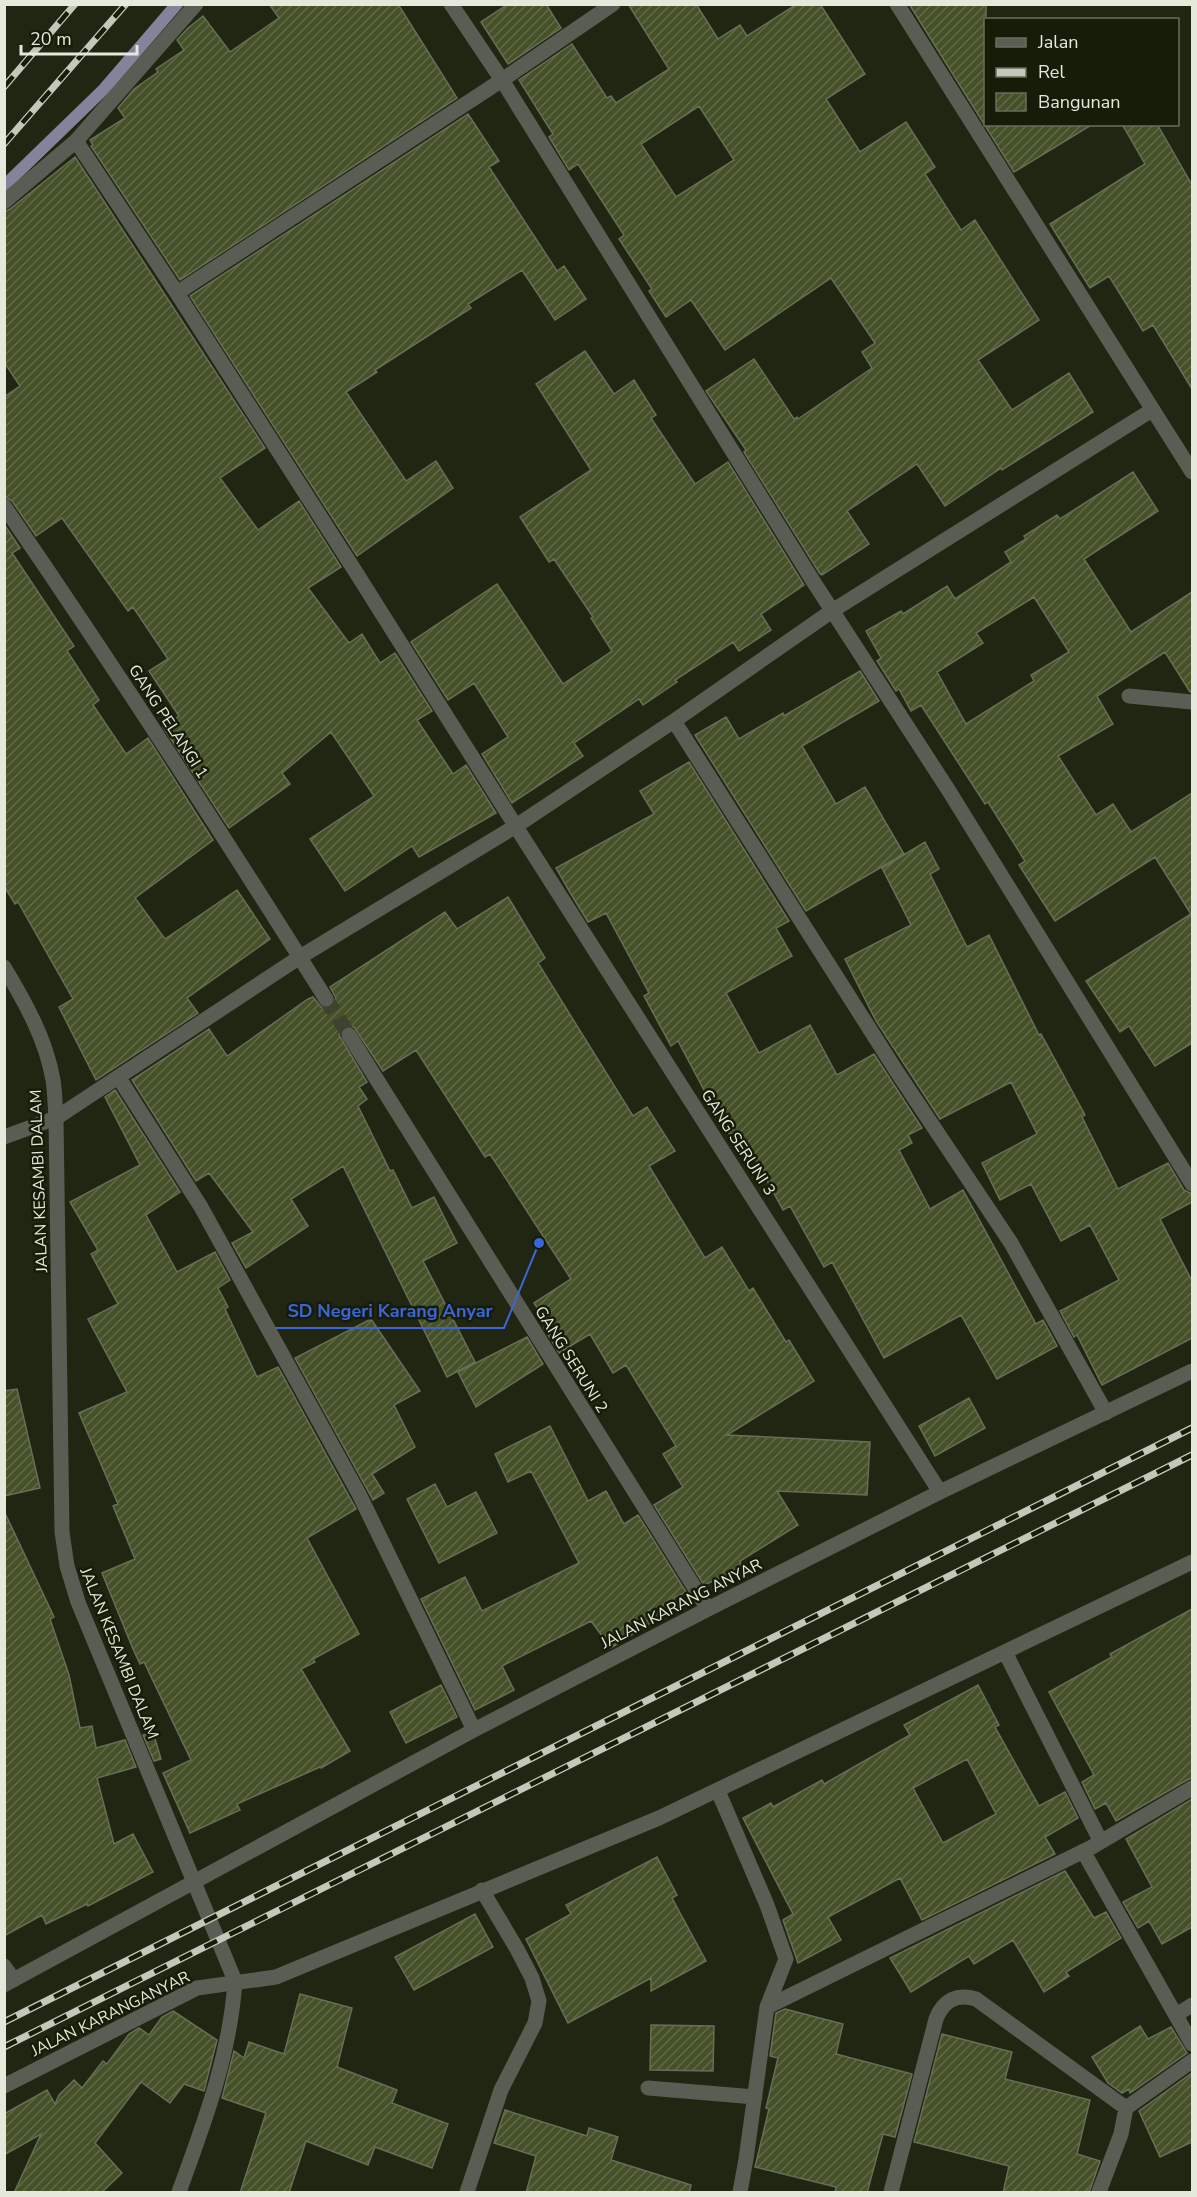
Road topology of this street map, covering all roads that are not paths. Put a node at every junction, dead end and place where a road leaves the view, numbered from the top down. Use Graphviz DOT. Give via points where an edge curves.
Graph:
graph roads {
  1 [pos="196,4"];
  2 [pos="451,4"];
  3 [pos="613,4"];
  4 [pos="897,4"];
  5 [pos="502,80"];
  6 [pos="76,141"];
  7 [pos="4,202"];
  8 [pos="177,293"];
  9 [pos="1152,410"];
  10 [pos="1192,472"];
  11 [pos="4,506"];
  12 [pos="832,611"];
  13 [pos="1129,696"];
  14 [pos="1192,702"];
  15 [pos="674,721"];
  16 [pos="518,829"];
  17 [pos="300,957"];
  18 [pos="4,967"];
  19 [pos="326,999"];
  20 [pos="349,1035"];
  21 [pos="119,1078"];
  22 [pos="56,1118"];
  23 [pos="4,1137"];
  24 [pos="1192,1184"];
  25 [pos="1192,1371"];
  26 [pos="1106,1413"];
  27 [pos="940,1491"];
  28 [pos="1192,1562"];
  29 [pos="708,1609"];
  30 [pos="1005,1652"];
  31 [pos="474,1730"];
  32 [pos="1192,1788"];
  33 [pos="717,1791"];
  34 [pos="1100,1840"];
  35 [pos="1083,1851"];
  36 [pos="194,1882"];
  37 [pos="482,1890"];
  38 [pos="4,1966"];
  39 [pos="235,1981"];
  40 [pos="9,1982"];
  41 [pos="1192,2005"];
  42 [pos="767,2007"];
  43 [pos="1176,2015"];
  44 [pos="1192,2044"];
  45 [pos="1192,2061"];
  46 [pos="4,2086"];
  47 [pos="648,2088"];
  48 [pos="755,2097"];
  49 [pos="1126,2108"];
  50 [pos="179,2193"];
  51 [pos="467,2193"];
  52 [pos="740,2193"];
  53 [pos="891,2193"];
  54 [pos="1099,2193"];
  1 -- 6 [label="street"];
  2 -- 5 [label="street"];
  3 -- 5 [label="street"];
  4 -- 9 [label="street"];
  5 -- 8 [label="street"];
  5 -- 12 [label="street"];
  6 -- 7 [label="street"];
  6 -- 8 [label="street, GANG SERUNI 3"];
  8 -- 16 [label="street, GANG SERUNI 3"];
  9 -- 10 [label="street"];
  9 -- 12 [label="street"];
  11 -- 17 [label="street, GANG PELANGI 1"];
  12 -- 15 [label="street"];
  12 -- 24 [label="street" via="950,791"];
  13 -- 14 [label="street"];
  15 -- 16 [label="street"];
  15 -- 26 [label="street" via="897,1072 1011,1243"];
  16 -- 17 [label="street"];
  16 -- 27 [label="street, GANG SERUNI 3"];
  17 -- 19 [label="street"];
  17 -- 21 [label="street"];
  18 -- 22 [label="street, JALAN KESAMBI DALAM" via="45,1048"];
  20 -- 29 [label="street, GANG SERUNI 2"];
  21 -- 22 [label="street"];
  21 -- 31 [label="street" via="201,1207 359,1494"];
  22 -- 23 [label="street"];
  22 -- 36 [label="street, JALAN KESAMBI DALAM" via="62,1532 67,1566 78,1602"];
  25 -- 26 [label="street, JALAN KARANG ANYAR"];
  26 -- 27 [label="street, JALAN KARANG ANYAR"];
  27 -- 29 [label="street, JALAN KARANG ANYAR"];
  28 -- 30 [label="street, JALAN KARANGANYAR"];
  29 -- 31 [label="street, JALAN KARANG ANYAR"];
  30 -- 33 [label="street, JALAN KARANGANYAR"];
  30 -- 34 [label="street"];
  31 -- 36 [label="street, JALAN KARANG ANYAR"];
  32 -- 34 [label="street"];
  33 -- 37 [label="street, JALAN KARANGANYAR"];
  33 -- 42 [label="street" via="785,1952 784,1965"];
  34 -- 35 [label="street"];
  35 -- 42 [label="street"];
  35 -- 43 [label="street"];
  36 -- 39 [label="street, JALAN KESAMBI DALAM"];
  36 -- 40 [label="street, JALAN KARANG ANYAR"];
  37 -- 39 [label="street, JALAN KARANGANYAR" via="276,1977"];
  37 -- 51 [label="street" via="532,1978 539,2001 535,2023 501,2090"];
  38 -- 40 [label="street"];
  39 -- 46 [label="street, JALAN KARANGANYAR" via="197,1988"];
  39 -- 50 [label="street, JALAN KESAMBI DALAM" via="230,2033 215,2093"];
  41 -- 43 [label="street"];
  42 -- 48 [label="street"];
  43 -- 44 [label="street"];
  45 -- 49 [label="street"];
  47 -- 48 [label="street"];
  48 -- 52 [label="street"];
  49 -- 53 [label="street" via="976,2000 952,1998 945,2002 936,2019"];
  49 -- 54 [label="street" via="1122,2134"];
}
